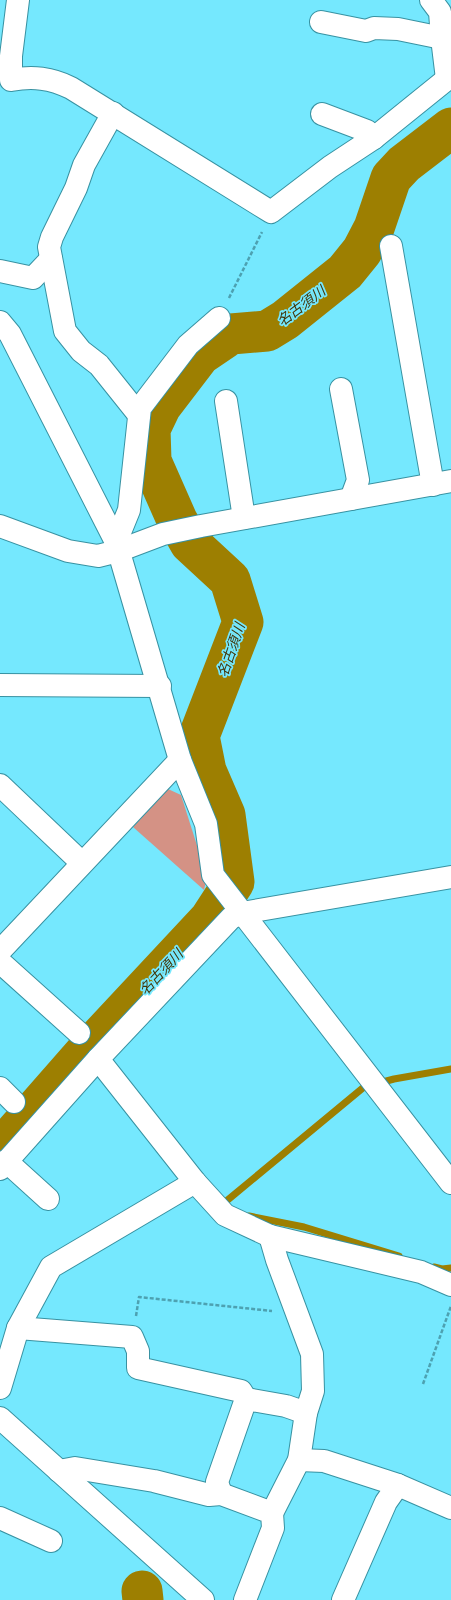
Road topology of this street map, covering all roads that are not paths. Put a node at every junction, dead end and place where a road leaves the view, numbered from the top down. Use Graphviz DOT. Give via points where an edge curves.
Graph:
graph roads {
  1 [pos="18,0"];
  2 [pos="431,0"];
  3 [pos="321,22"];
  4 [pos="442,38"];
  5 [pos="449,79"];
  6 [pos="5,84"];
  7 [pos="113,113"];
  8 [pos="322,114"];
  9 [pos="374,138"];
  10 [pos="391,246"];
  11 [pos="51,259"];
  12 [pos="0,271"];
  13 [pos="219,318"];
  14 [pos="0,322"];
  15 [pos="341,389"];
  16 [pos="226,401"];
  17 [pos="139,415"];
  18 [pos="442,483"];
  19 [pos="351,499"];
  20 [pos="244,518"];
  21 [pos="0,526"];
  22 [pos="117,547"];
  23 [pos="0,678"];
  24 [pos="0,685"];
  25 [pos="160,686"];
  26 [pos="180,760"];
  27 [pos="0,785"];
  28 [pos="82,863"];
  29 [pos="451,877"];
  30 [pos="241,911"];
  31 [pos="0,951"];
  32 [pos="0,962"];
  33 [pos="79,1033"];
  34 [pos="98,1059"];
  35 [pos="3,1165"];
  36 [pos="191,1177"];
  37 [pos="451,1183"];
  38 [pos="48,1199"];
  39 [pos="270,1236"];
  40 [pos="451,1285"];
  41 [pos="18,1328"];
  42 [pos="0,1388"];
  43 [pos="246,1399"];
  44 [pos="306,1413"];
  45 [pos="0,1418"];
  46 [pos="299,1460"];
  47 [pos="59,1471"];
  48 [pos="398,1485"];
  49 [pos="221,1494"];
  50 [pos="451,1508"];
  51 [pos="272,1512"];
  52 [pos="0,1518"];
  53 [pos="52,1542"];
  54 [pos="202,1600"];
  55 [pos="245,1600"];
  56 [pos="343,1600"];
  1 -- 6 [label="street"];
  2 -- 4 [label="street" via="440,12"];
  3 -- 4 [label="street" via="366,31 374,28 398,29"];
  4 -- 5 [label="street"];
  5 -- 9 [label="street"];
  6 -- 7 [label="street" via="24,78 55,80"];
  7 -- 9 [label="street" via="272,212 330,167"];
  7 -- 11 [label="street" via="84,165 76,188 52,237 49,248"];
  8 -- 9 [label="street" via="367,131"];
  10 -- 18 [label="street"];
  11 -- 12 [label="street" via="33,278"];
  11 -- 17 [label="street" via="65,331 81,352 99,365"];
  13 -- 17 [label="street" via="188,345 140,408"];
  14 -- 22 [label="street" via="10,334"];
  15 -- 19 [label="street" via="358,480"];
  16 -- 20 [label="street"];
  17 -- 22 [label="street" via="129,510"];
  18 -- 19 [label="street"];
  19 -- 20 [label="street"];
  20 -- 22 [label="street" via="163,534"];
  21 -- 22 [label="street" via="68,551 98,556"];
  22 -- 25 [label="street"];
  23 -- 24 [label="street"];
  24 -- 25 [label="street"];
  25 -- 26 [label="street"];
  26 -- 28 [label="street"];
  26 -- 30 [label="street" via="206,824 212,875"];
  27 -- 28 [label="street"];
  28 -- 31 [label="street"];
  29 -- 30 [label="street"];
  30 -- 34 [label="street" via="224,923"];
  30 -- 37 [label="street"];
  32 -- 33 [label="street"];
  34 -- 35 [label="street"];
  34 -- 36 [label="street"];
  35 -- 38 [label="street"];
  36 -- 39 [label="street" via="225,1216"];
  36 -- 41 [label="street" via="51,1267"];
  39 -- 40 [label="street" via="421,1272"];
  39 -- 44 [label="street" via="312,1354 313,1391"];
  41 -- 42 [label="street"];
  41 -- 43 [label="street" via="132,1337 138,1352 138,1368 241,1391"];
  43 -- 44 [label="street" via="286,1406"];
  43 -- 49 [label="street" via="218,1482"];
  44 -- 46 [label="street"];
  45 -- 47 [label="street"];
  46 -- 48 [label="street" via="324,1461"];
  46 -- 51 [label="street"];
  47 -- 49 [label="street" via="75,1468 154,1481 209,1495"];
  47 -- 54 [label="street"];
  48 -- 50 [label="street"];
  48 -- 56 [label="street" via="386,1502"];
  49 -- 51 [label="street"];
  51 -- 55 [label="street" via="273,1528"];
  52 -- 53 [label="street"];
}
